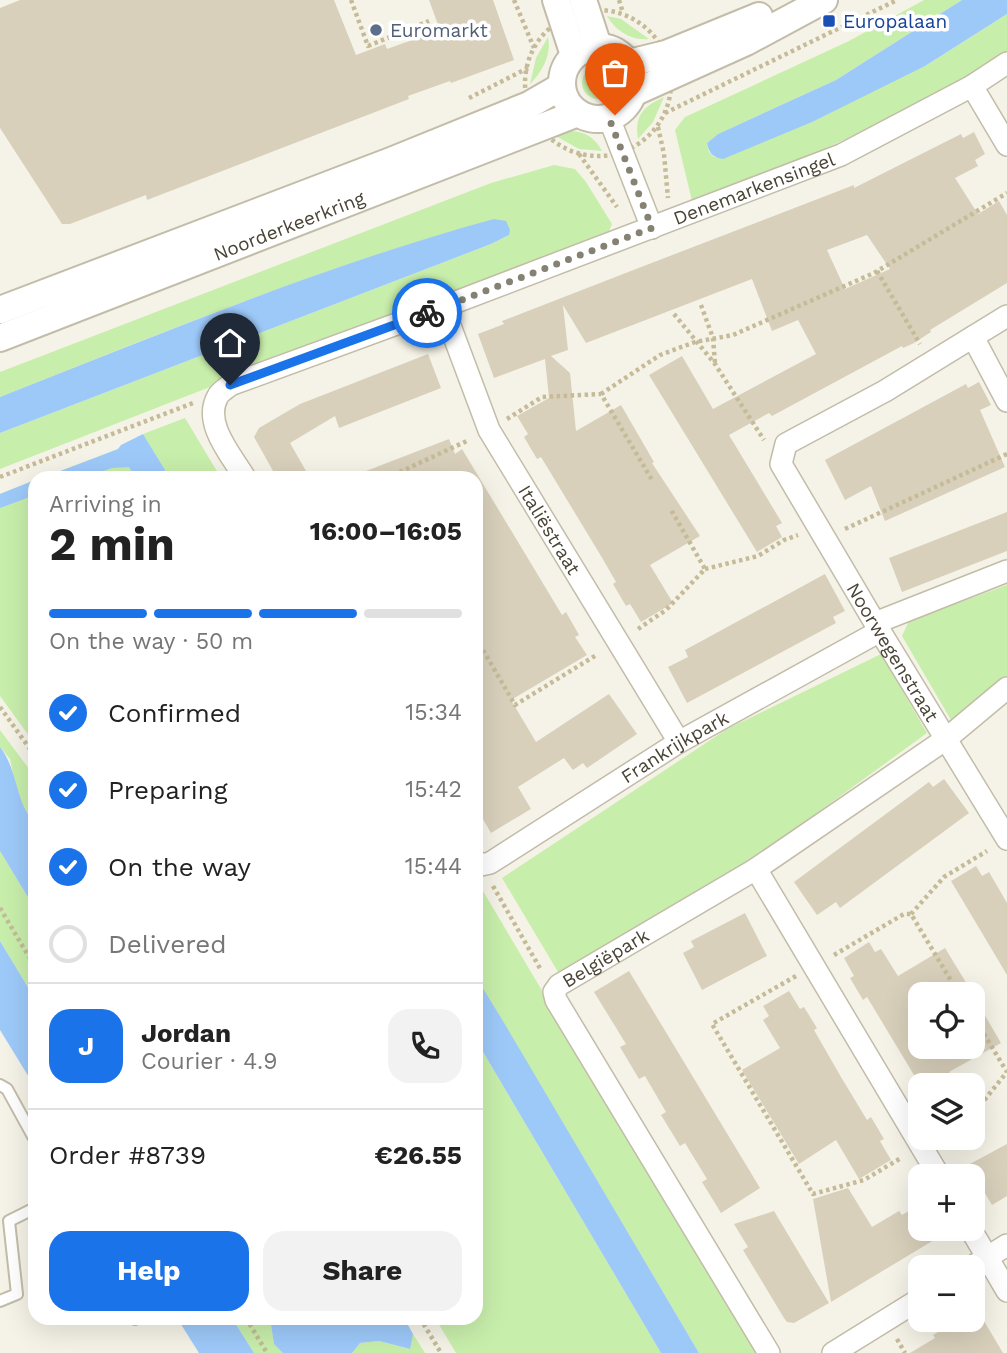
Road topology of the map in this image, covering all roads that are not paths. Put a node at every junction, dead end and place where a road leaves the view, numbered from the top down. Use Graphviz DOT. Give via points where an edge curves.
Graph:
graph roads {
  1 [pos="556,0"];
  2 [pos="583,0"];
  3 [pos="792,0"];
  4 [pos="824,0"];
  5 [pos="586,51"];
  6 [pos="629,63"];
  7 [pos="1007,63"];
  8 [pos="562,86"];
  9 [pos="972,86"];
  10 [pos="633,93"];
  11 [pos="578,113"];
  12 [pos="609,118"];
  13 [pos="1007,145"];
  14 [pos="653,227"];
  15 [pos="443,307"];
  16 [pos="0,310"];
  17 [pos="1007,316"];
  18 [pos="0,338"];
  19 [pos="973,338"];
  20 [pos="1007,401"];
  21 [pos="241,471"];
  22 [pos="1007,571"];
  23 [pos="878,627"];
  24 [pos="1007,688"];
  25 [pos="946,739"];
  26 [pos="679,742"];
  27 [pos="1007,839"];
  28 [pos="483,863"];
  29 [pos="756,869"];
  30 [pos="0,1085"];
  31 [pos="28,1127"];
  32 [pos="932,1164"];
  33 [pos="28,1212"];
  34 [pos="1007,1245"];
  35 [pos="985,1258"];
  36 [pos="985,1268"];
  37 [pos="1007,1291"];
  38 [pos="0,1301"];
  39 [pos="908,1306"];
  40 [pos="769,1353"];
  41 [pos="833,1353"];
  1 -- 5 [label="street"];
  2 -- 5 [label="street"];
  3 -- 6 [label="street" via="739,26"];
  4 -- 10 [label="street" via="746,42"];
  5 -- 6 [label="street" via="616,51"];
  5 -- 8 [label="street" via="564,69"];
  6 -- 10 [label="street"];
  7 -- 9 [label="street, Denemarkensingel"];
  8 -- 11 [label="street" via="567,102"];
  8 -- 16 [label="street, Noorderkeerkring" via="529,105 404,156"];
  9 -- 13 [label="street"];
  9 -- 14 [label="street, Denemarkensingel" via="841,155"];
  10 -- 12 [label="street" via="624,108"];
  11 -- 12 [label="street"];
  11 -- 18 [label="street, Noorderkeerkring"];
  12 -- 14 [label="street"];
  14 -- 15 [label="street, Denemarkensingel"];
  15 -- 21 [label="street, Denemarkensingel" via="230,385 217,397 214,415 216,429"];
  15 -- 26 [label="street, Italiëstraat" via="489,430"];
  17 -- 19 [label="street"];
  19 -- 20 [label="street"];
  19 -- 23 [label="street, Noorwegenstraat" via="786,444 781,464"];
  22 -- 23 [label="street, Frankrijkpark"];
  23 -- 25 [label="street, Noorwegenstraat"];
  23 -- 26 [label="street, Frankrijkpark"];
  24 -- 25 [label="street, Belgiëpark"];
  25 -- 27 [label="street, Noorwegenstraat"];
  25 -- 29 [label="street, Belgiëpark"];
  26 -- 28 [label="street, Frankrijkpark" via="490,863"];
  29 -- 32 [label="street"];
  29 -- 40 [label="street, Belgiëpark" via="554,992"];
  30 -- 31 [label="lane" via="7,1088"];
  33 -- 38 [label="lane" via="9,1221 17,1294"];
  34 -- 35 [label="street"];
  36 -- 37 [label="street"];
  39 -- 41 [label="street"];
}
